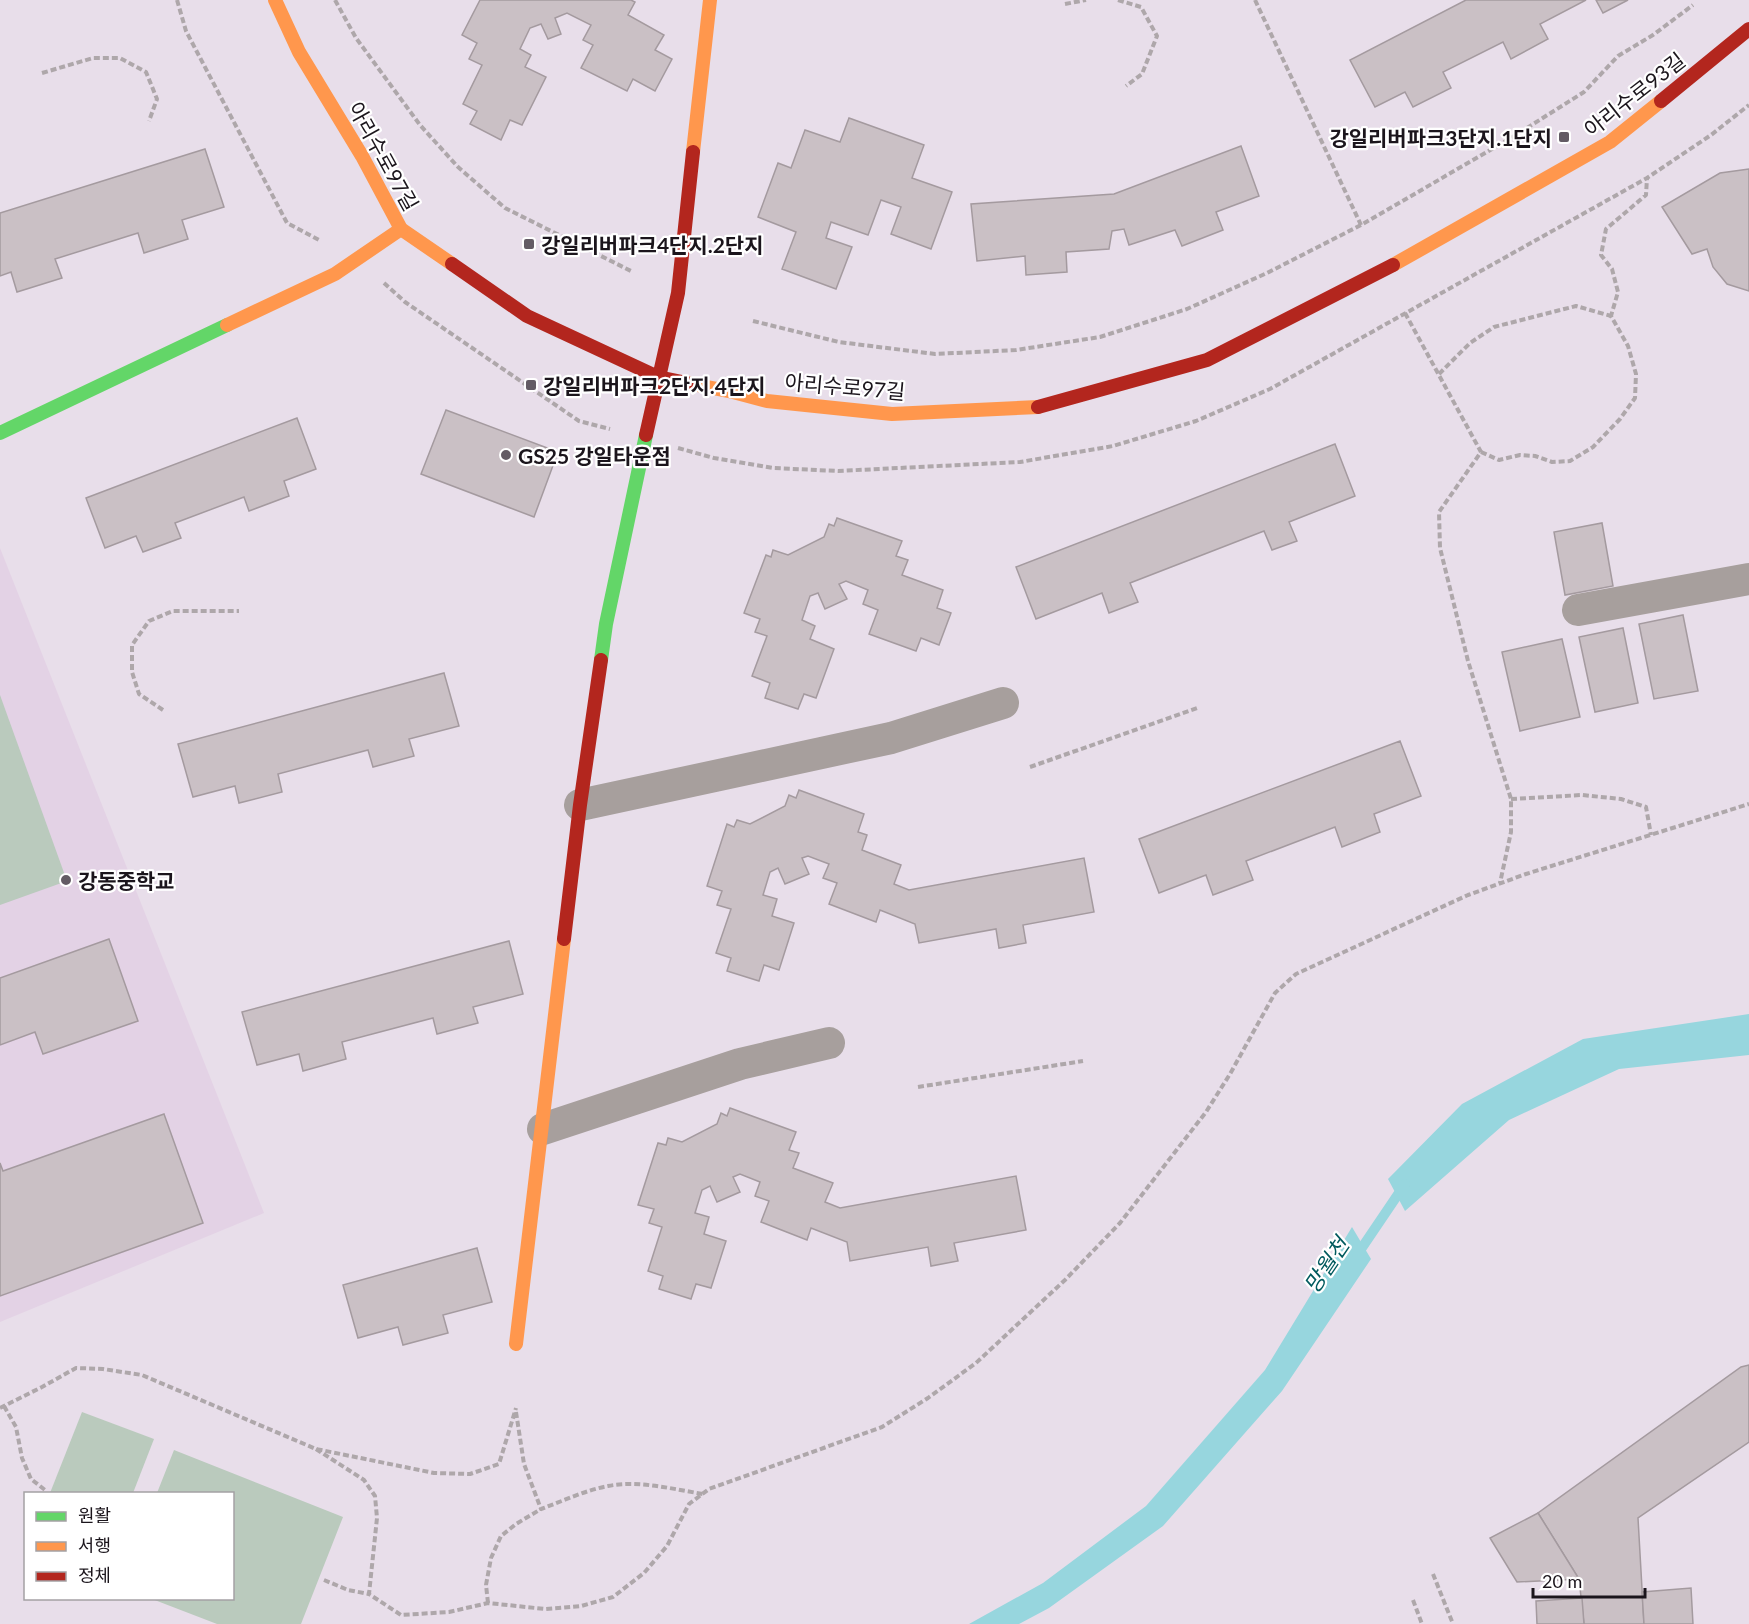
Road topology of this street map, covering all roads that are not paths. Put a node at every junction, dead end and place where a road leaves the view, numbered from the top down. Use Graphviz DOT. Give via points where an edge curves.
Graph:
graph roads {
  1 [pos="276,0"];
  2 [pos="710,0"];
  3 [pos="1749,29"];
  4 [pos="401,229"];
  5 [pos="1382,271"];
  6 [pos="658,377"];
  7 [pos="0,433"];
  8 [pos="1749,579"];
  9 [pos="1578,610"];
  10 [pos="1003,703"];
  11 [pos="580,806"];
  12 [pos="829,1043"];
  13 [pos="543,1129"];
  14 [pos="516,1344"];
  1 -- 4 [label="street, 아리수로97길" via="299,52"];
  2 -- 6 [label="street" via="678,293"];
  3 -- 5 [label="street, 아리수로93길" via="1610,142"];
  4 -- 6 [label="street, 아리수로97길" via="527,316"];
  4 -- 7 [label="street" via="335,274"];
  5 -- 6 [label="street, 아리수로97길" via="1207,360 1038,407 892,414 766,401"];
  6 -- 11 [label="street" via="606,624"];
  8 -- 9 [label="street"];
  10 -- 11 [label="street" via="891,738"];
  11 -- 13 [label="street"];
  12 -- 13 [label="street" via="740,1064"];
  13 -- 14 [label="street"];
}
